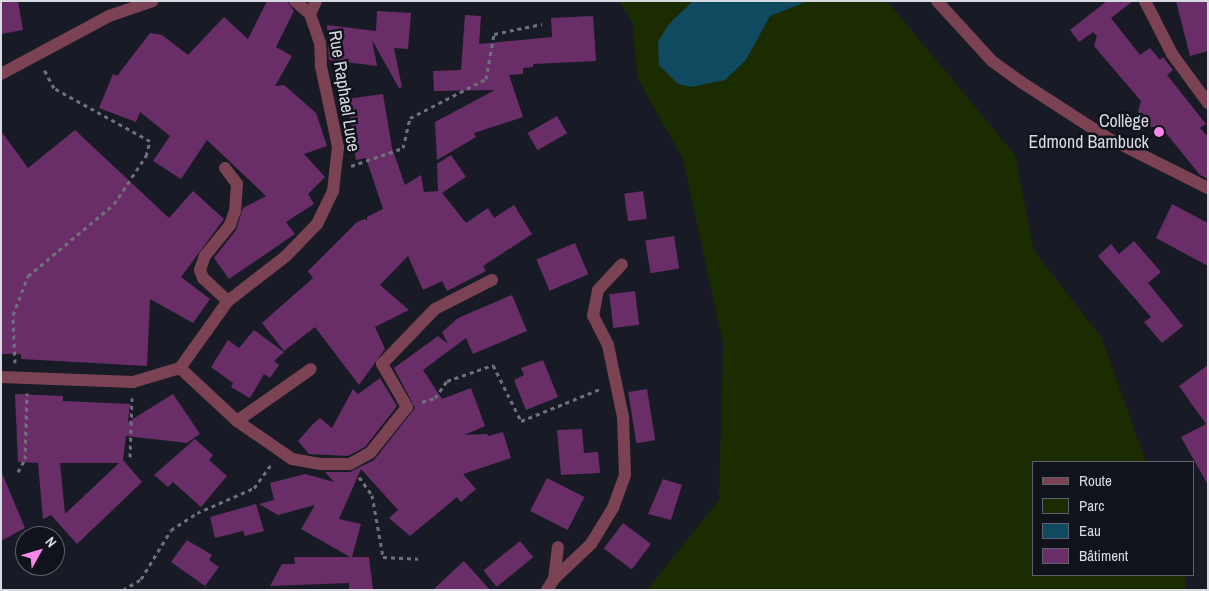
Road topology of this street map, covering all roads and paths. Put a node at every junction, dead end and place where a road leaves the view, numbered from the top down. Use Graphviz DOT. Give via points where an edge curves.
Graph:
graph roads {
  1 [pos="153,1"];
  2 [pos="295,1"];
  3 [pos="316,1"];
  4 [pos="937,1"];
  5 [pos="1145,1"];
  6 [pos="310,14"];
  7 [pos="542,24"];
  8 [pos="36,55"];
  9 [pos="1,74"];
  10 [pos="1208,103"];
  11 [pos="224,168"];
  12 [pos="338,170"];
  13 [pos="1208,188"];
  14 [pos="622,264"];
  15 [pos="492,280"];
  16 [pos="228,301"];
  17 [pos="180,368"];
  18 [pos="311,369"];
  19 [pos="1,377"];
  20 [pos="21,377"];
  21 [pos="133,382"];
  22 [pos="617,382"];
  23 [pos="407,406"];
  24 [pos="237,421"];
  25 [pos="280,452"];
  26 [pos="130,457"];
  27 [pos="350,464"];
  28 [pos="18,472"];
  29 [pos="558,546"];
  30 [pos="418,558"];
  31 [pos="554,579"];
  32 [pos="123,590"];
  33 [pos="547,590"];
  1 -- 8 [label="street" via="109,16"];
  2 -- 6 [label="street"];
  3 -- 6 [label="street, Rue Raphael Luce"];
  4 -- 13 [label="street" via="992,61 1021,82 1106,137"];
  5 -- 10 [label="street" via="1172,54"];
  6 -- 12 [label="street, Rue Raphael Luce" via="320,43 321,66 338,146"];
  7 -- 12 [label="path" via="494,34 486,79 410,118 404,148"];
  8 -- 9 [label="street"];
  8 -- 20 [label="path" via="54,88 150,141 146,156 114,204 28,276 13,315"];
  11 -- 16 [label="street" via="237,184 236,211 230,225 205,256 200,270 203,278"];
  12 -- 16 [label="street, Rue Raphael Luce" via="333,191 317,224 286,256"];
  14 -- 22 [label="street" via="598,290 593,316 608,346"];
  15 -- 23 [label="street" via="435,309 382,364"];
  16 -- 17 [label="street, Rue Raphael Luce"];
  17 -- 21 [label="street"];
  17 -- 24 [label="street"];
  18 -- 24 [label="street"];
  19 -- 20 [label="street"];
  20 -- 21 [label="street"];
  20 -- 28 [label="path" via="25,458"];
  21 -- 26 [label="path"];
  22 -- 23 [label="path" via="522,422 493,365 447,381 435,398"];
  22 -- 31 [label="street" via="624,417 625,475 613,508 591,544"];
  23 -- 27 [label="street" via="370,453"];
  24 -- 25 [label="street"];
  25 -- 27 [label="street" via="303,462"];
  25 -- 32 [label="path" via="254,488 197,513 171,530 141,578"];
  27 -- 30 [label="path" via="372,494 383,557"];
  29 -- 31 [label="street"];
  31 -- 33 [label="street"];
}
